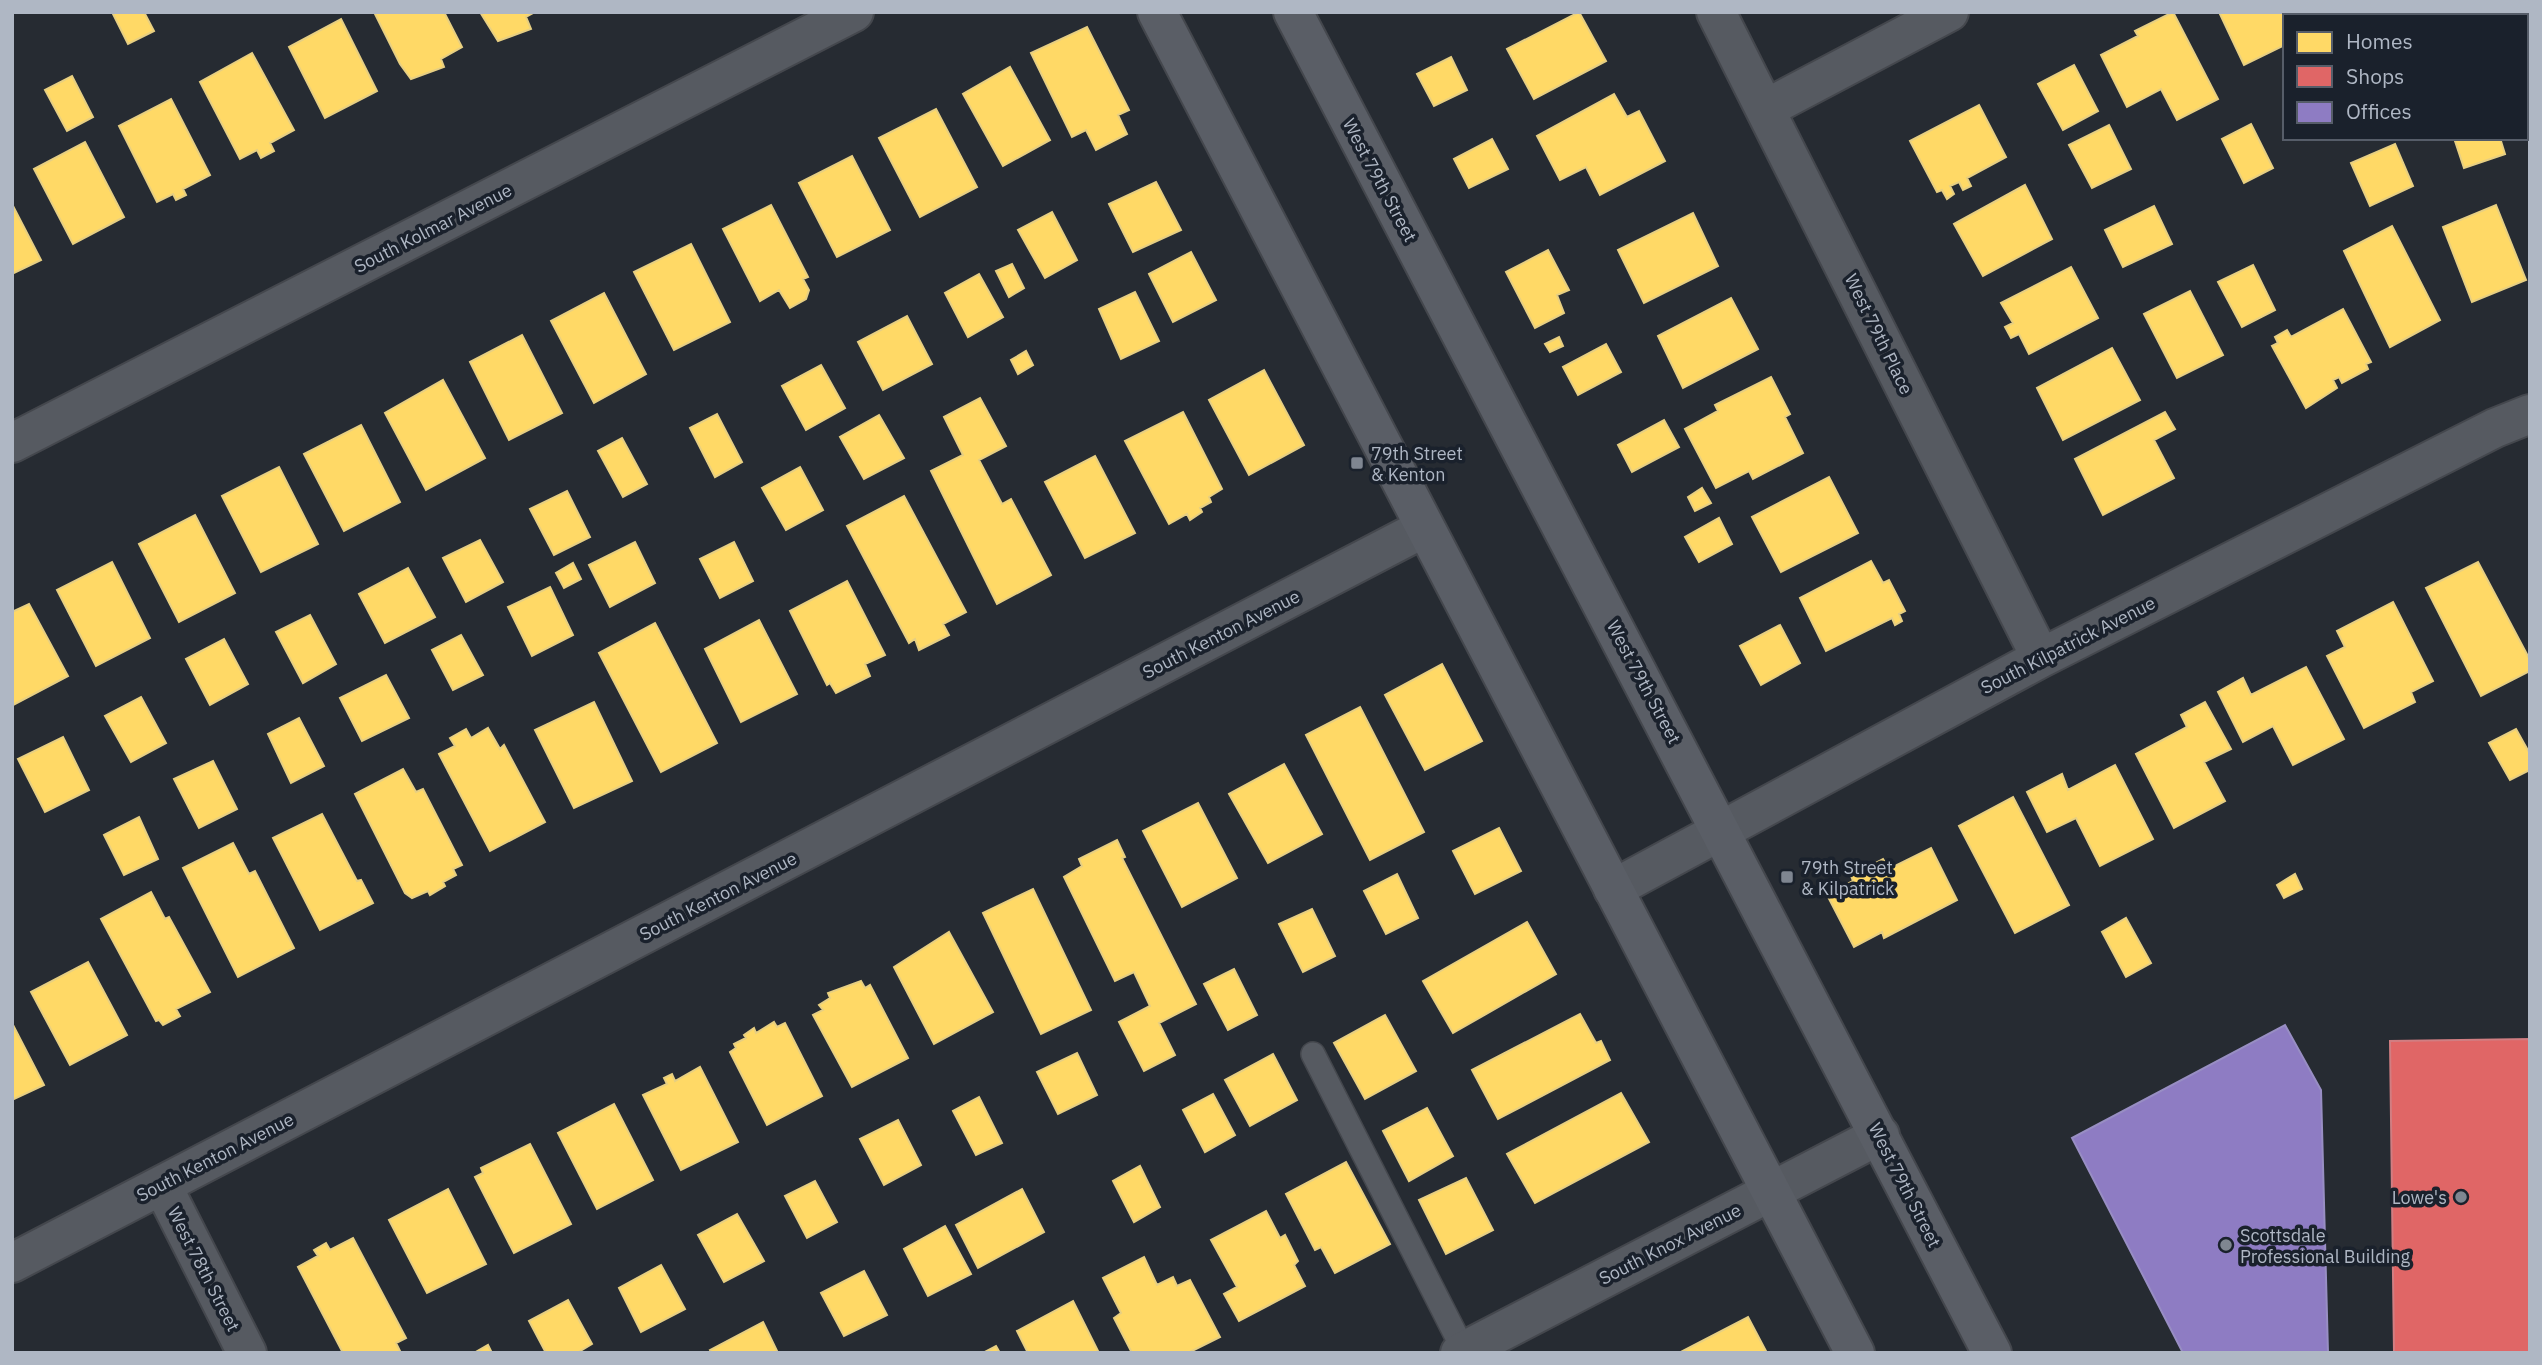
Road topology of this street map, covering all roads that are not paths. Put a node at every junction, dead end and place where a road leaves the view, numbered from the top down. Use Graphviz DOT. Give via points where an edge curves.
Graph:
graph roads {
  1 [pos="854,12"];
  2 [pos="1157,12"];
  3 [pos="1293,12"];
  4 [pos="1716,12"];
  5 [pos="1949,12"];
  6 [pos="1767,108"];
  7 [pos="2530,414"];
  8 [pos="12,443"];
  9 [pos="1424,528"];
  10 [pos="2041,657"];
  11 [pos="1722,831"];
  12 [pos="1613,889"];
  13 [pos="1313,1054"];
  14 [pos="1880,1135"];
  15 [pos="162,1185"];
  16 [pos="1770,1192"];
  17 [pos="12,1263"];
  18 [pos="1463,1352"];
  19 [pos="247,1353"];
  20 [pos="1855,1353"];
  21 [pos="1992,1353"];
  1 -- 8 [label="street, South Kolmar Avenue"];
  2 -- 9 [label="main road"];
  3 -- 11 [label="main road, West 79th Street"];
  4 -- 6 [label="street, West 79th Place"];
  5 -- 6 [label="street"];
  6 -- 10 [label="street, West 79th Place"];
  7 -- 10 [label="street, South Kilpatrick Avenue"];
  9 -- 12 [label="main road"];
  9 -- 15 [label="street, South Kenton Avenue"];
  10 -- 11 [label="street, South Kilpatrick Avenue"];
  11 -- 12 [label="street, South Kilpatrick Avenue"];
  11 -- 14 [label="main road, West 79th Street"];
  12 -- 16 [label="main road"];
  13 -- 18 [label="lane"];
  14 -- 16 [label="street, South Knox Avenue"];
  14 -- 21 [label="main road, West 79th Street"];
  15 -- 17 [label="street, South Kenton Avenue"];
  15 -- 19 [label="street, West 78th Street"];
  16 -- 18 [label="street, South Knox Avenue"];
  16 -- 20 [label="main road"];
}
